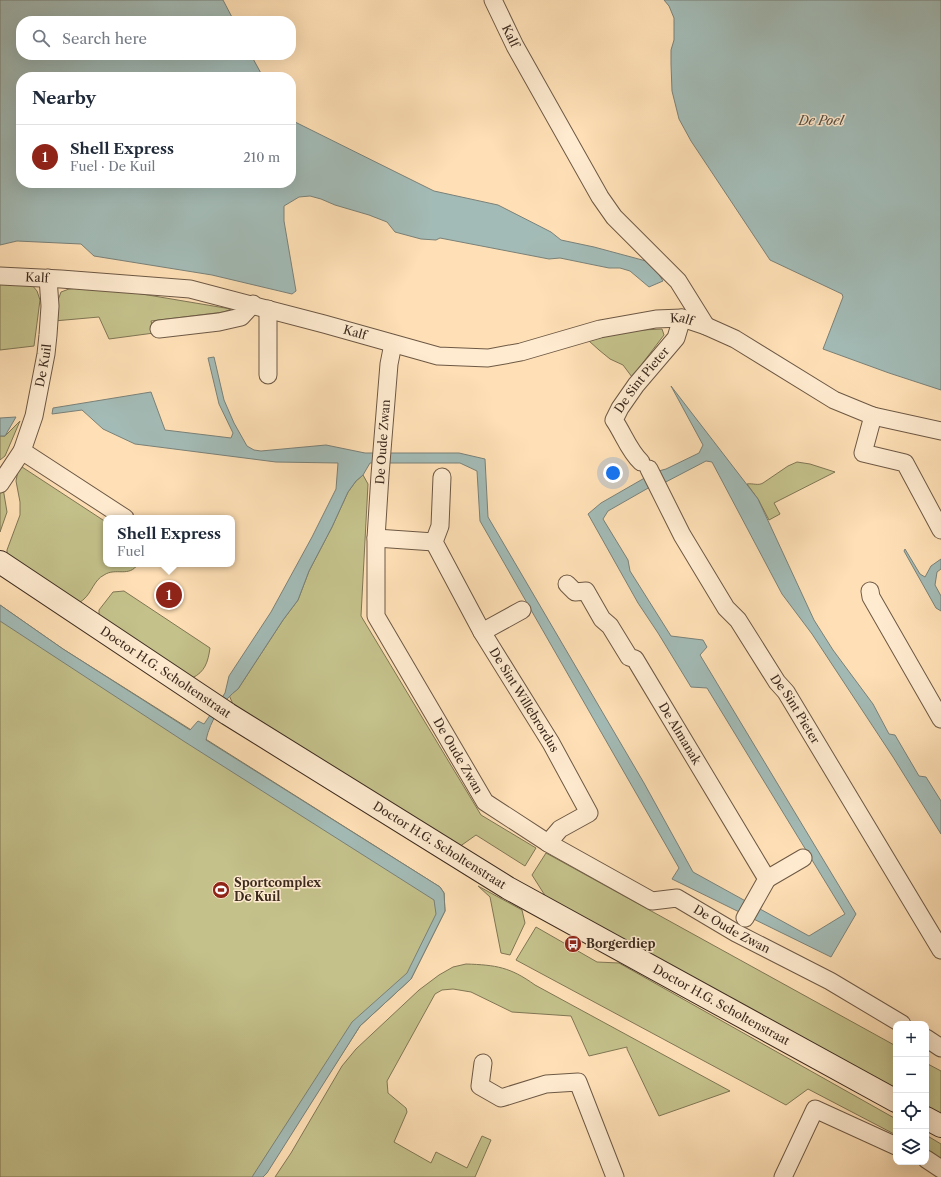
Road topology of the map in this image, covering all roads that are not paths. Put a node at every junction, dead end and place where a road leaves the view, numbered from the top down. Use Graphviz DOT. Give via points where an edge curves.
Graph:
graph roads {
  1 [pos="493,0"];
  2 [pos="0,276"];
  3 [pos="48,278"];
  4 [pos="261,307"];
  5 [pos="682,318"];
  6 [pos="706,326"];
  7 [pos="159,328"];
  8 [pos="393,344"];
  9 [pos="268,375"];
  10 [pos="873,416"];
  11 [pos="941,432"];
  12 [pos="22,451"];
  13 [pos="442,477"];
  14 [pos="0,484"];
  15 [pos="120,515"];
  16 [pos="941,530"];
  17 [pos="376,538"];
  18 [pos="434,542"];
  19 [pos="0,562"];
  20 [pos="567,584"];
  21 [pos="870,591"];
  22 [pos="522,610"];
  23 [pos="482,632"];
  24 [pos="941,719"];
  25 [pos="548,843"];
  26 [pos="803,858"];
  27 [pos="767,879"];
  28 [pos="744,918"];
  29 [pos="941,950"];
  30 [pos="897,1021"];
  31 [pos="929,1040"];
  32 [pos="941,1048"];
  33 [pos="483,1063"];
  34 [pos="893,1099"];
  35 [pos="929,1120"];
  36 [pos="941,1126"];
  37 [pos="893,1145"];
  38 [pos="929,1161"];
  39 [pos="941,1169"];
  40 [pos="615,1177"];
  41 [pos="783,1177"];
  1 -- 6 [label="street, Kalf" via="515,46 600,197 614,217 678,281"];
  2 -- 3 [label="street, Kalf"];
  3 -- 4 [label="street, Kalf" via="190,288"];
  3 -- 12 [label="street, De Kuil" via="50,306 46,354 34,416"];
  4 -- 7 [label="street" via="242,317 220,322"];
  4 -- 8 [label="street, Kalf"];
  4 -- 9 [label="street"];
  5 -- 6 [label="street, Kalf"];
  5 -- 8 [label="street, Kalf" via="656,319 600,329 521,352 488,358 438,356"];
  5 -- 29 [label="street, De Sint Pieter" via="676,338 636,385 614,420 635,457 645,466 682,536 726,608 738,620 786,692"];
  6 -- 10 [label="street, Kalf" via="735,339 834,400"];
  8 -- 17 [label="street, De Oude Zwan" via="389,364"];
  10 -- 11 [label="street, Kalf"];
  10 -- 16 [label="street" via="863,453 904,463"];
  12 -- 14 [label="street, De Kuil"];
  12 -- 15 [label="street"];
  13 -- 18 [label="street" via="440,526"];
  17 -- 18 [label="street"];
  17 -- 25 [label="street, De Oude Zwan" via="376,616 485,802"];
  18 -- 23 [label="street, De Sint Willebrordus"];
  19 -- 34 [label="main road, Doctor H.G. Scholtenstraat" via="228,714 508,888"];
  20 -- 27 [label="street, De Almanak" via="575,592 586,591 629,657 635,659"];
  21 -- 24 [label="street" via="886,625"];
  22 -- 23 [label="street"];
  23 -- 25 [label="street, De Sint Willebrordus" via="551,743 589,813 560,829"];
  25 -- 30 [label="street, De Oude Zwan" via="652,901 677,898 736,933 830,981"];
  26 -- 27 [label="street"];
  27 -- 28 [label="street"];
  31 -- 32 [label="street"];
  33 -- 40 [label="street" via="480,1086 501,1098 546,1084 578,1082"];
  35 -- 36 [label="main road"];
  37 -- 41 [label="street" via="815,1109"];
  38 -- 39 [label="street"];
}
